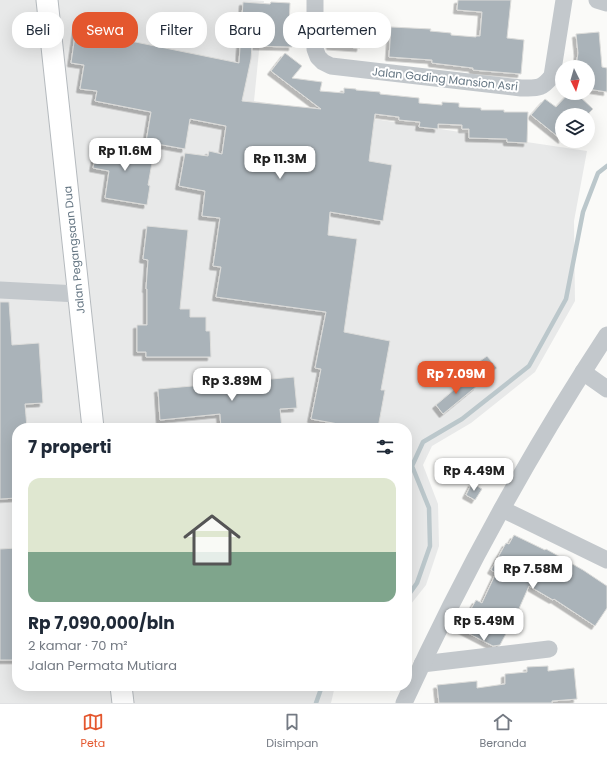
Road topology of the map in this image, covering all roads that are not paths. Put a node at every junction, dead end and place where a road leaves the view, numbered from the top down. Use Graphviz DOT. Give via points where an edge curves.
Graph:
graph roads {
  1 [pos="47,0"];
  2 [pos="315,0"];
  3 [pos="564,0"];
  4 [pos="597,0"];
  5 [pos="607,3"];
  6 [pos="0,290"];
  7 [pos="78,294"];
  8 [pos="607,335"];
  9 [pos="583,372"];
  10 [pos="607,389"];
  11 [pos="92,423"];
  12 [pos="502,509"];
  13 [pos="607,560"];
  14 [pos="549,649"];
  15 [pos="422,664"];
  16 [pos="412,686"];
  17 [pos="122,691"];
  18 [pos="410,691"];
  19 [pos="123,703"];
  20 [pos="404,703"];
  1 -- 7 [label="main road, Jalan Pegangsaan Dua"];
  2 -- 3 [label="street, Jalan Gading Mansion Asri" via="315,49 318,57 331,66 534,88 541,87 552,76"];
  4 -- 5 [label="street"];
  6 -- 7 [label="street"];
  7 -- 11 [label="main road, Jalan Pegangsaan Dua"];
  8 -- 9 [label="street"];
  9 -- 10 [label="street"];
  9 -- 12 [label="street"];
  12 -- 13 [label="street"];
  12 -- 15 [label="street"];
  14 -- 15 [label="street"];
  15 -- 16 [label="street"];
  17 -- 19 [label="main road"];
  18 -- 20 [label="street"];
}
